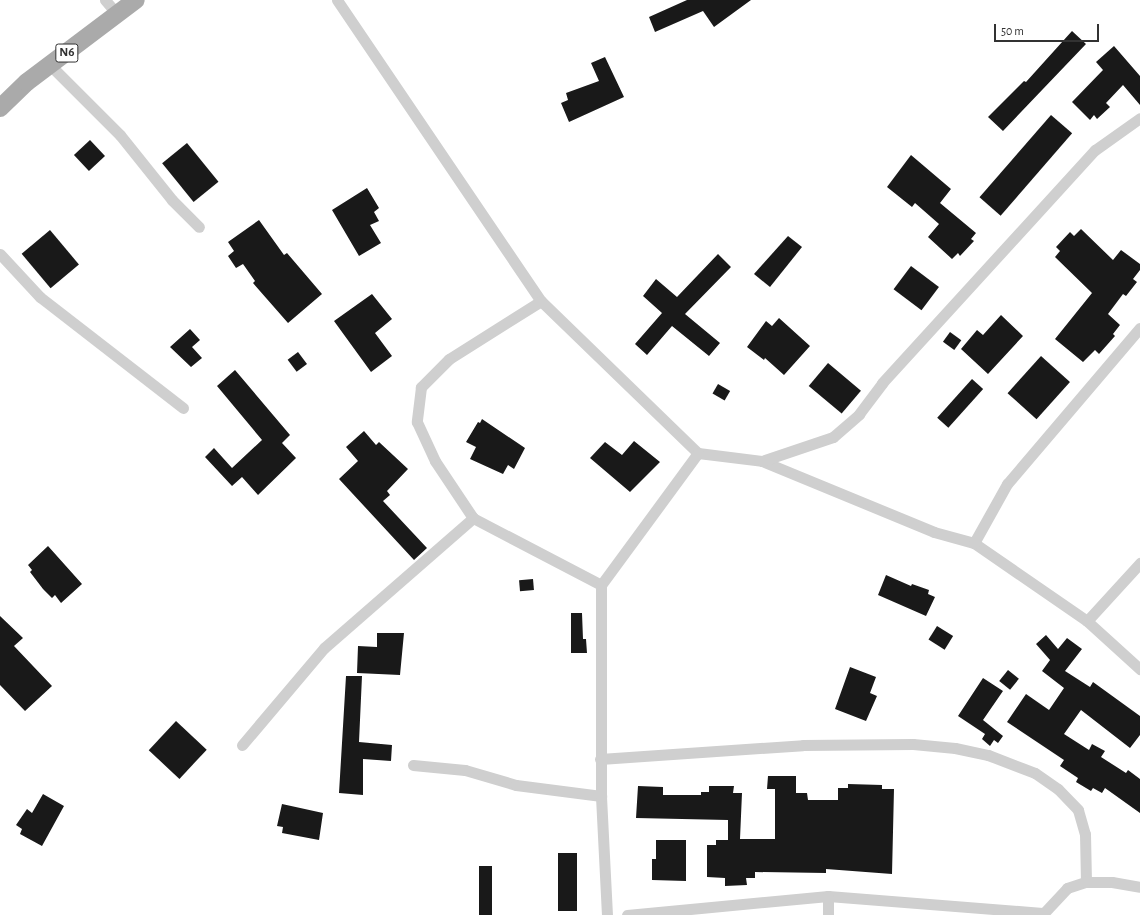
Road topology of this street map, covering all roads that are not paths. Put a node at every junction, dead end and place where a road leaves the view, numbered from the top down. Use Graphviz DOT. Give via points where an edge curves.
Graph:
graph roads {
  1 [pos="105,0"];
  2 [pos="136,0"];
  3 [pos="337,0"];
  4 [pos="117,14"];
  5 [pos="50,65"];
  6 [pos="0,108"];
  7 [pos="1140,118"];
  8 [pos="199,226"];
  9 [pos="0,254"];
  10 [pos="541,301"];
  11 [pos="1140,328"];
  12 [pos="183,408"];
  13 [pos="698,453"];
  14 [pos="762,461"];
  15 [pos="473,518"];
  16 [pos="974,544"];
  17 [pos="1140,563"];
  18 [pos="601,585"];
  19 [pos="1087,621"];
  20 [pos="1140,669"];
  21 [pos="242,745"];
  22 [pos="600,759"];
  23 [pos="413,765"];
  24 [pos="601,796"];
  25 [pos="1086,882"];
  26 [pos="1140,887"];
  27 [pos="828,896"];
  28 [pos="1042,914"];
  29 [pos="607,915"];
  30 [pos="627,915"];
  31 [pos="828,915"];
  1 -- 4 [label="street"];
  2 -- 4 [label="main road, N6"];
  3 -- 10 [label="street"];
  4 -- 5 [label="main road, N6"];
  5 -- 6 [label="main road, N6"];
  5 -- 8 [label="street" via="120,135 172,200"];
  7 -- 14 [label="street" via="1095,150 882,383 859,414 833,436"];
  9 -- 12 [label="street" via="40,297"];
  10 -- 13 [label="street"];
  10 -- 15 [label="street" via="449,359 421,387 417,422 434,461"];
  11 -- 16 [label="street" via="1006,484"];
  13 -- 14 [label="street"];
  13 -- 18 [label="street"];
  14 -- 16 [label="street" via="934,532"];
  15 -- 18 [label="street"];
  15 -- 21 [label="street" via="324,648"];
  16 -- 19 [label="street"];
  17 -- 19 [label="street"];
  18 -- 22 [label="street"];
  19 -- 20 [label="street"];
  22 -- 24 [label="street"];
  22 -- 25 [label="street" via="811,745 913,744 955,748 988,755 1035,773 1058,789 1078,810 1085,834"];
  23 -- 24 [label="street" via="465,770 516,785"];
  24 -- 29 [label="street"];
  25 -- 26 [label="street"];
  25 -- 28 [label="street" via="1067,888"];
  27 -- 28 [label="street"];
  27 -- 30 [label="street"];
  27 -- 31 [label="street"];
}
